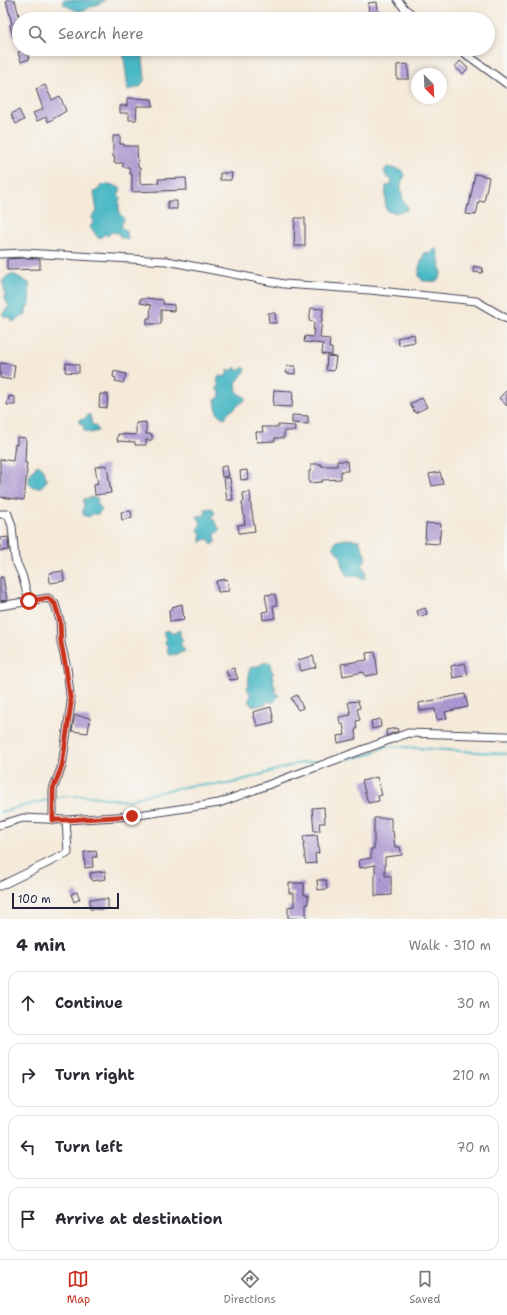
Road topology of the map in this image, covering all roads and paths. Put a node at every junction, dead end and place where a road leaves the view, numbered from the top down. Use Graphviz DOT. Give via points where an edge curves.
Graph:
graph roads {
  1 [pos="398,0"];
  2 [pos="409,12"];
  3 [pos="469,56"];
  4 [pos="507,84"];
  5 [pos="0,254"];
  6 [pos="507,319"];
  7 [pos="0,514"];
  8 [pos="29,601"];
  9 [pos="0,606"];
  10 [pos="507,736"];
  11 [pos="53,820"];
  12 [pos="66,820"];
  13 [pos="0,826"];
  14 [pos="0,886"];
  1 -- 2 [label="street"];
  3 -- 4 [label="street"];
  5 -- 6 [label="street" via="24,252 167,261 284,284 476,301"];
  7 -- 8 [label="street" via="8,514 12,526 15,559"];
  8 -- 9 [label="street"];
  8 -- 11 [label="street" via="48,598 55,604 60,621 71,703 62,766 53,789"];
  10 -- 12 [label="street" via="408,733 219,803 132,816"];
  11 -- 12 [label="street"];
  11 -- 13 [label="street" via="23,818"];
  12 -- 14 [label="street" via="68,853"];
}
